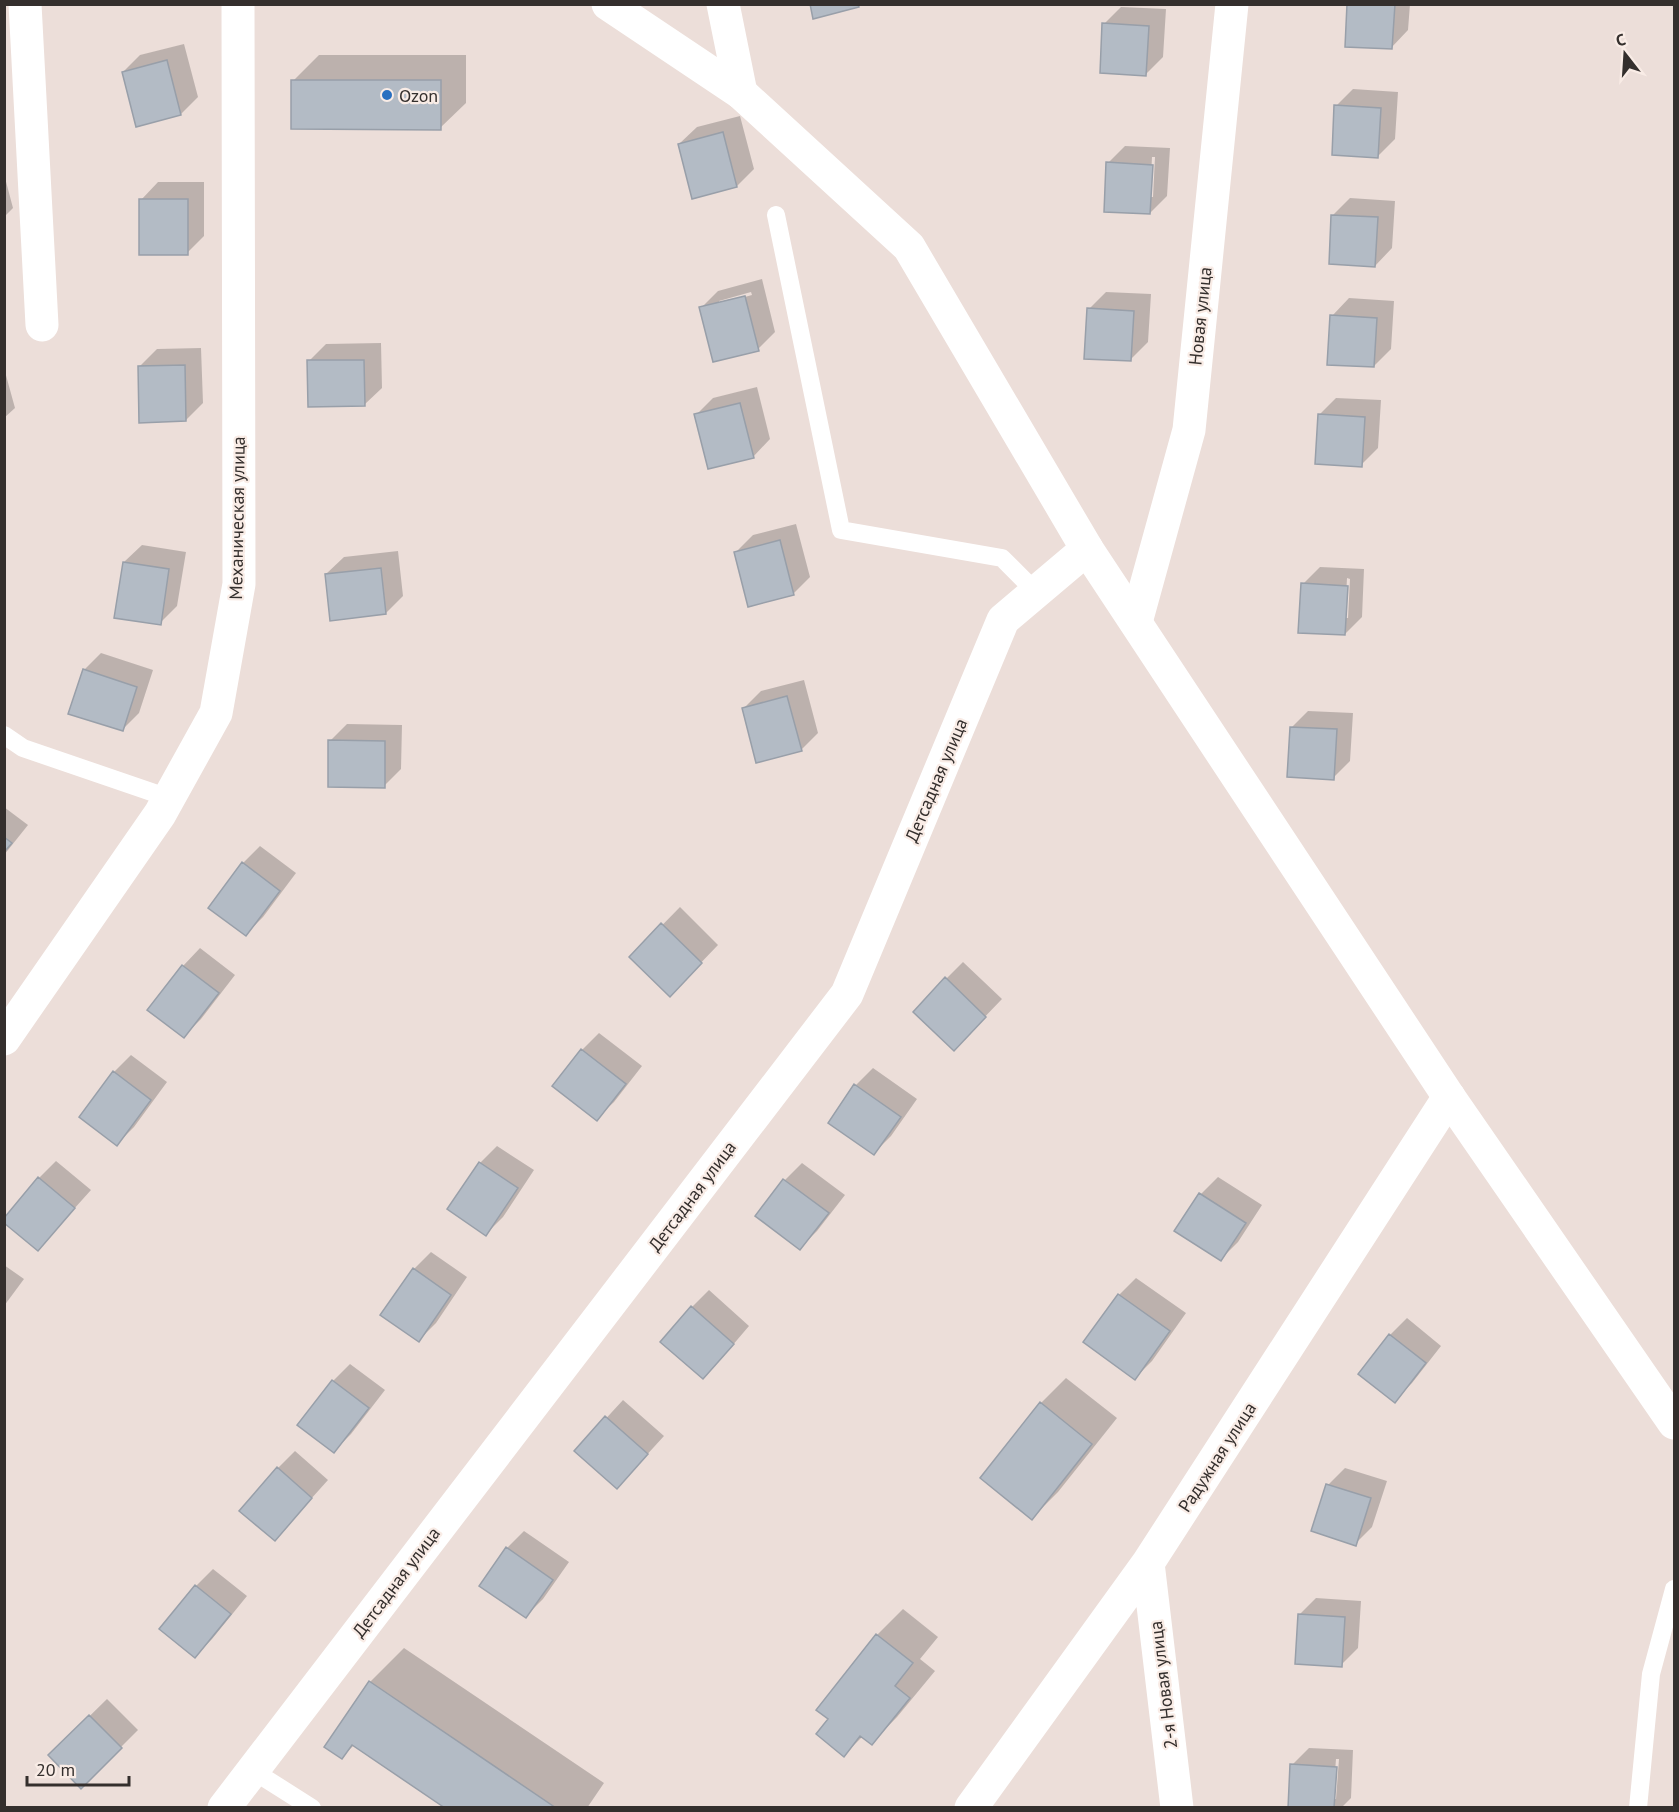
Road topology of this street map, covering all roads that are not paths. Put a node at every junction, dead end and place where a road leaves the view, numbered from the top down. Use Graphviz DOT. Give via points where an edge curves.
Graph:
graph roads {
  1 [pos="25,4"];
  2 [pos="238,4"];
  3 [pos="608,4"];
  4 [pos="723,4"];
  5 [pos="1232,4"];
  6 [pos="741,93"];
  7 [pos="776,215"];
  8 [pos="42,325"];
  9 [pos="1087,549"];
  10 [pos="1036,592"];
  11 [pos="1136,622"];
  12 [pos="4,735"];
  13 [pos="169,798"];
  14 [pos="4,1039"];
  15 [pos="1449,1097"];
  16 [pos="1674,1423"];
  17 [pos="1148,1563"];
  18 [pos="1674,1589"];
  19 [pos="252,1770"];
  20 [pos="224,1808"];
  21 [pos="312,1808"];
  22 [pos="971,1808"];
  23 [pos="1178,1808"];
  24 [pos="1638,1808"];
  1 -- 8 [label="street"];
  2 -- 13 [label="street, Механическая улица" via="239,584 216,713"];
  3 -- 6 [label="street"];
  4 -- 6 [label="street"];
  5 -- 11 [label="street, Новая улица" via="1189,430"];
  6 -- 9 [label="street" via="909,247"];
  7 -- 10 [label="lane" via="841,530 1002,558"];
  9 -- 10 [label="street, Детсадная улица"];
  9 -- 11 [label="street"];
  10 -- 19 [label="street, Детсадная улица" via="1003,620 847,994"];
  11 -- 15 [label="street"];
  12 -- 13 [label="lane" via="23,748"];
  13 -- 14 [label="street, Механическая улица"];
  15 -- 16 [label="street"];
  15 -- 17 [label="street, Радужная улица"];
  17 -- 22 [label="street, Радужная улица"];
  17 -- 23 [label="street, 2-я Новая улица"];
  18 -- 24 [label="lane" via="1651,1674"];
  19 -- 20 [label="street, Детсадная улица"];
  19 -- 21 [label="lane"];
}
